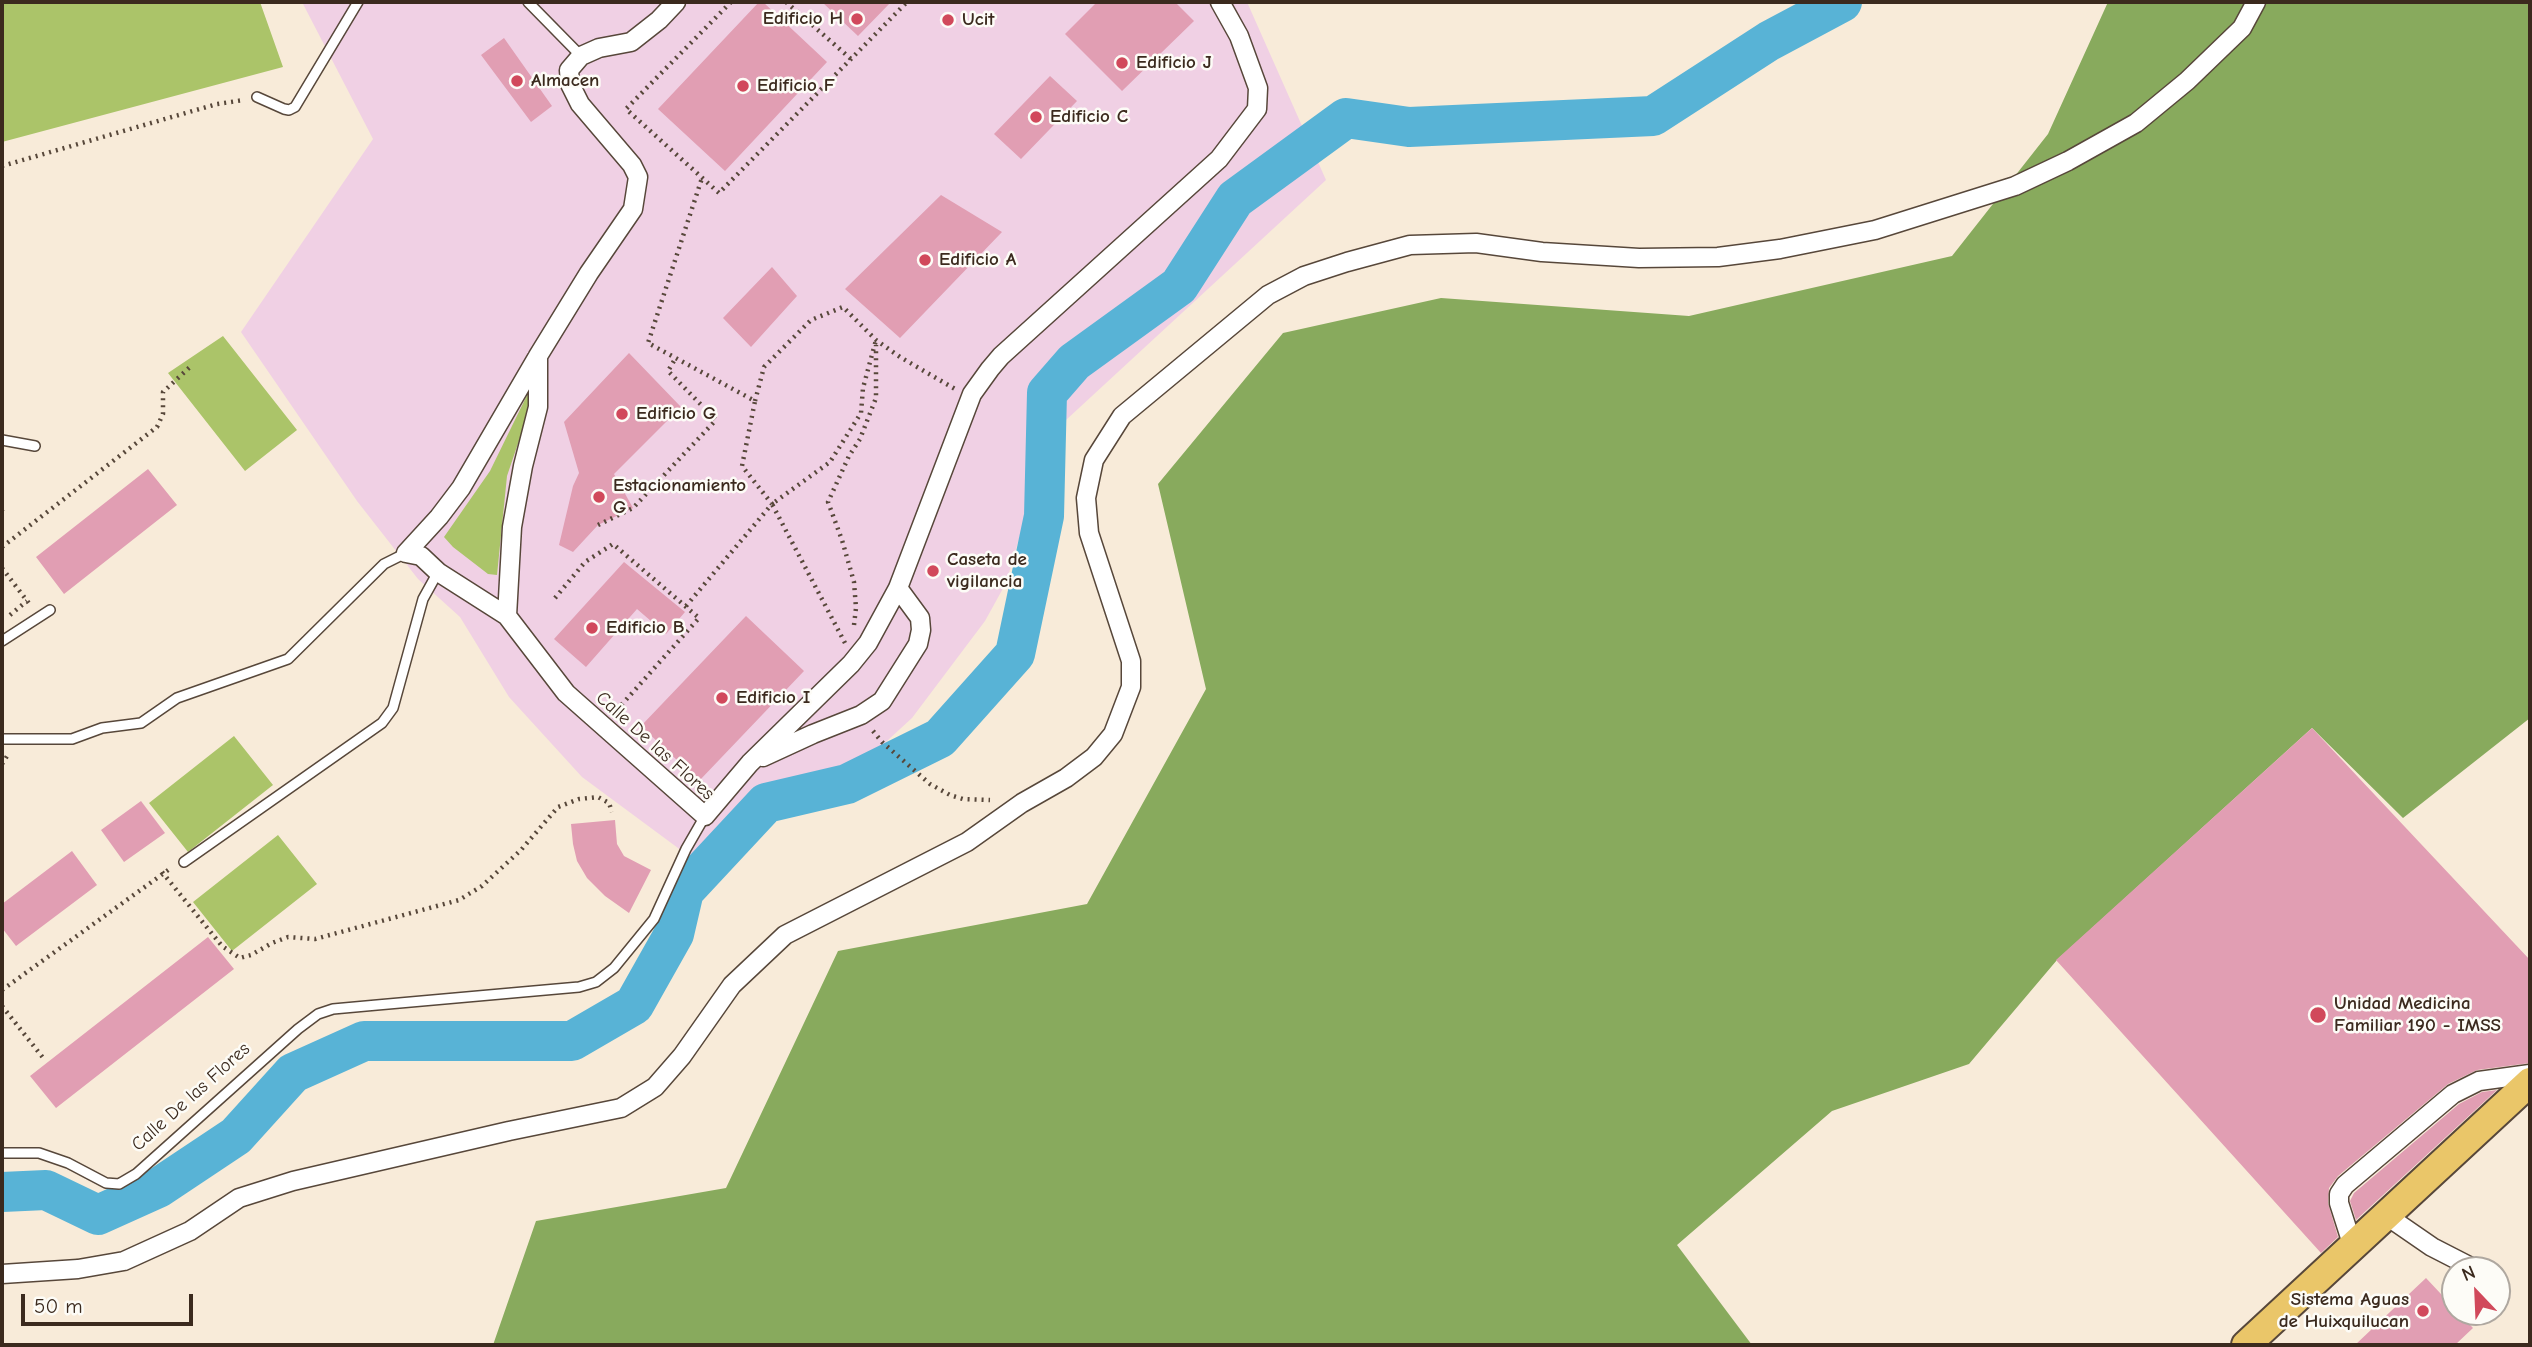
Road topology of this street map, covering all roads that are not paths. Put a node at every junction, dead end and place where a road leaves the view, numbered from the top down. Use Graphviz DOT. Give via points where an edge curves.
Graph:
graph roads {
  1 [pos="358,2"];
  2 [pos="528,2"];
  3 [pos="676,2"];
  4 [pos="1220,2"];
  5 [pos="2256,2"];
  6 [pos="580,56"];
  7 [pos="257,97"];
  8 [pos="538,356"];
  9 [pos="2,440"];
  10 [pos="35,446"];
  11 [pos="406,553"];
  12 [pos="438,572"];
  13 [pos="898,588"];
  14 [pos="50,610"];
  15 [pos="507,616"];
  16 [pos="2,641"];
  17 [pos="2,739"];
  18 [pos="750,764"];
  19 [pos="705,816"];
  20 [pos="184,862"];
  21 [pos="2530,1074"];
  22 [pos="2530,1082"];
  23 [pos="2,1153"];
  24 [pos="2387,1216"];
  25 [pos="2353,1247"];
  26 [pos="2450,1256"];
  27 [pos="2,1274"];
  28 [pos="2246,1345"];
  1 -- 7 [label="lane" via="295,107 284,108"];
  2 -- 6 [label="lane"];
  3 -- 6 [label="street" via="631,42"];
  4 -- 13 [label="street" via="1239,36 1258,88 1257,109 1219,159 1002,356 972,394"];
  5 -- 27 [label="street" via="2242,29 2136,123 2015,186 1875,230 1718,257 1639,258 1476,243 1410,244 1304,276 1268,295 1122,416 1094,460 1086,498 1089,533 1131,661 1131,687 1113,734 1094,757 967,842 785,935 732,985 655,1087 621,1108 293,1181 239,1199 190,1231 124,1261"];
  6 -- 8 [label="street" via="569,70 570,83 580,104 632,165 638,177 636,198"];
  8 -- 11 [label="street" via="461,488"];
  8 -- 15 [label="street" via="538,407 512,527"];
  9 -- 10 [label="lane"];
  11 -- 12 [label="street, Calle De las Flores" via="421,556"];
  11 -- 17 [label="lane" via="384,564 288,659 177,698 141,723 102,728 72,739"];
  12 -- 15 [label="street, Calle De las Flores"];
  12 -- 20 [label="lane" via="423,599 393,708 382,723"];
  13 -- 18 [label="street" via="851,664"];
  13 -- 18 [label="street" via="920,618 921,630 918,644 882,701 861,715"];
  14 -- 16 [label="lane"];
  15 -- 19 [label="street, Calle De las Flores" via="566,693"];
  18 -- 19 [label="street"];
  19 -- 23 [label="lane, Calle De las Flores" via="654,919 614,968 596,982 318,1014 119,1184 106,1183 39,1153"];
  21 -- 25 [label="street" via="2479,1081 2453,1094 2345,1185 2339,1203"];
  22 -- 24 [label="main road"];
  24 -- 25 [label="main road"];
  24 -- 26 [label="street"];
  25 -- 28 [label="main road"];
}
